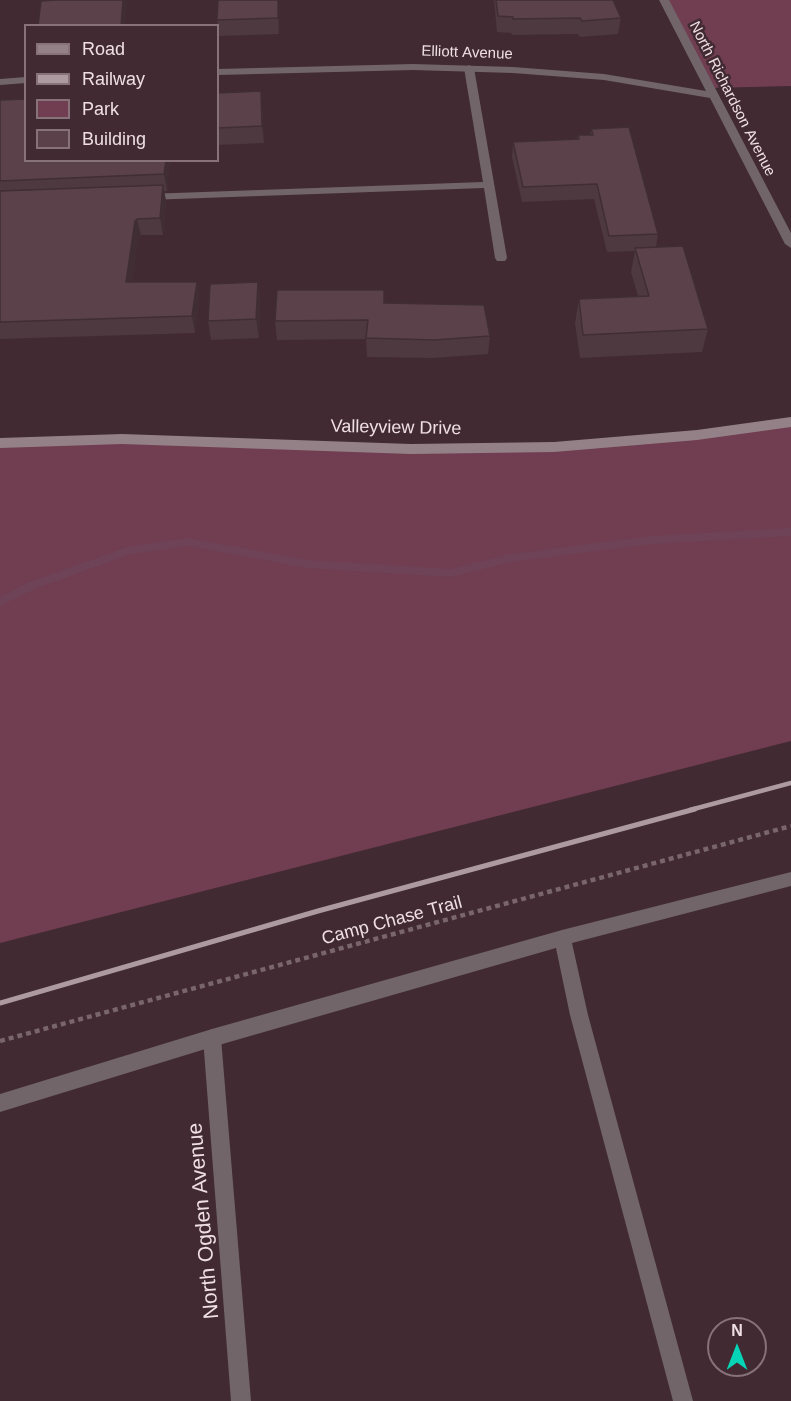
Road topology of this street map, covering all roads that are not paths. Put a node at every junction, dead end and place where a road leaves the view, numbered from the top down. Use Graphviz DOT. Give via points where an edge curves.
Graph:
graph roads {
  1 [pos="664,0"];
  2 [pos="469,68"];
  3 [pos="219,72"];
  4 [pos="24,80"];
  5 [pos="0,82"];
  6 [pos="713,95"];
  7 [pos="489,185"];
  8 [pos="131,198"];
  9 [pos="791,244"];
  10 [pos="501,258"];
  11 [pos="791,422"];
  12 [pos="0,442"];
  13 [pos="791,879"];
  14 [pos="562,938"];
  15 [pos="212,1038"];
  16 [pos="0,1102"];
  17 [pos="241,1401"];
  18 [pos="684,1401"];
  1 -- 6 [label="street, North Richardson Avenue"];
  2 -- 3 [label="street, Elliott Avenue"];
  2 -- 6 [label="street, Elliott Avenue" via="604,77"];
  2 -- 7 [label="street"];
  4 -- 5 [label="street"];
  6 -- 9 [label="street, North Richardson Avenue"];
  7 -- 8 [label="street"];
  7 -- 10 [label="street"];
  11 -- 12 [label="street, Valleyview Drive" via="697,435 554,447 411,449 122,439"];
  13 -- 14 [label="street"];
  14 -- 15 [label="street"];
  14 -- 18 [label="street" via="579,1015"];
  15 -- 16 [label="street"];
  15 -- 17 [label="street, North Ogden Avenue"];
}
